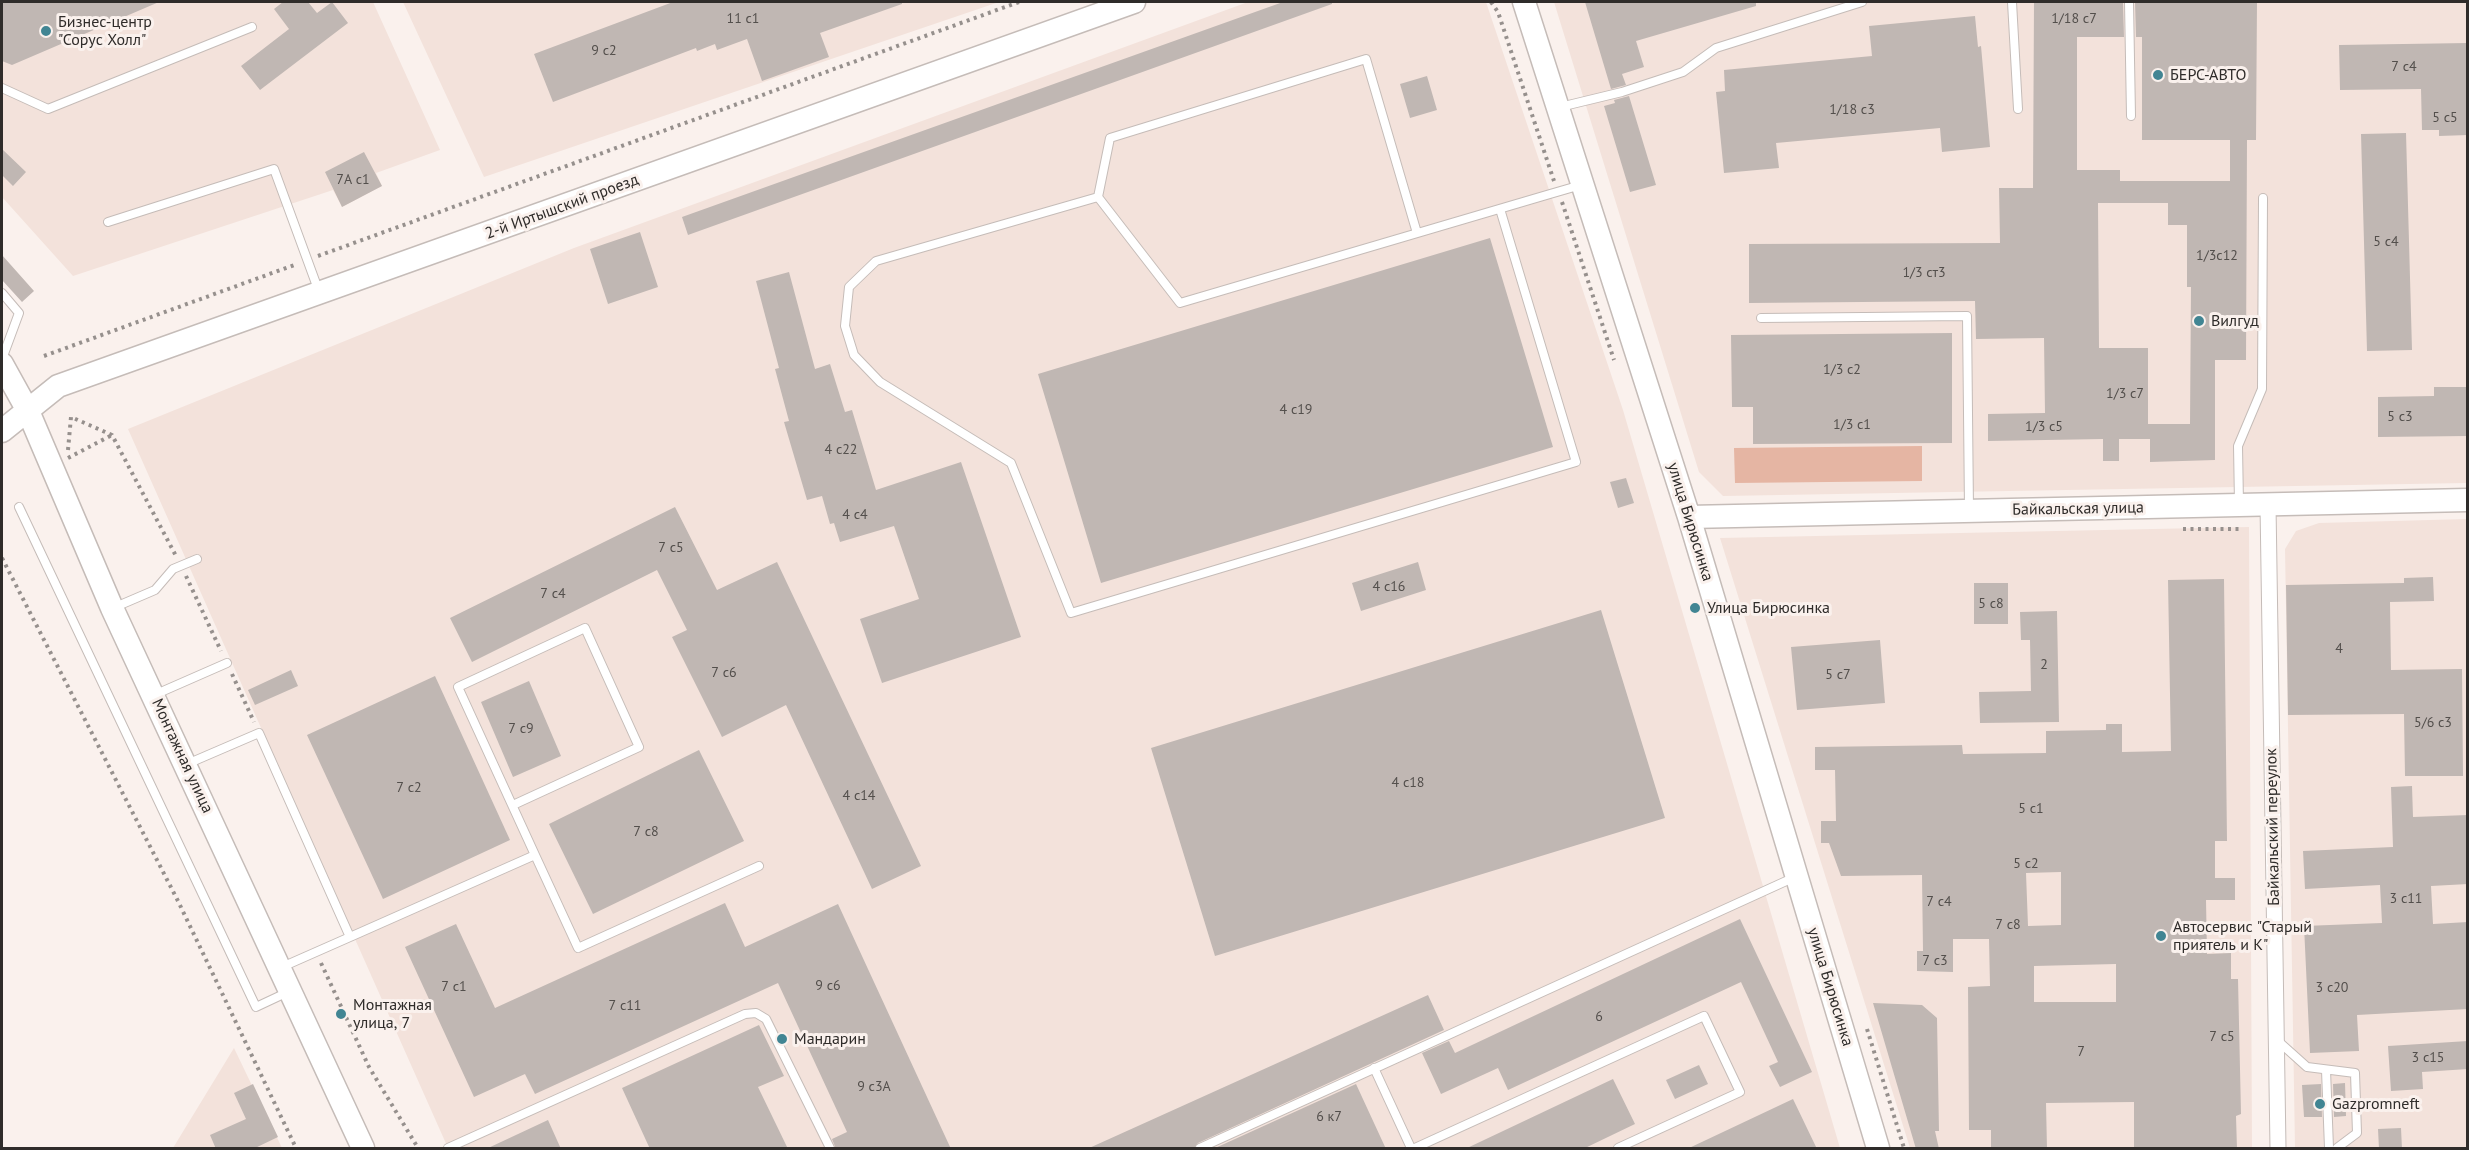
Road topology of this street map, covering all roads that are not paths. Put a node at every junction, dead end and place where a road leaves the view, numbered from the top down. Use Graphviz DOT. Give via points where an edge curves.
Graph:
graph roads {
  1 [pos="1134,2"];
  2 [pos="1524,2"];
  3 [pos="1861,2"];
  4 [pos="2012,2"];
  5 [pos="2129,2"];
  6 [pos="252,27"];
  7 [pos="2,88"];
  8 [pos="1558,108"];
  9 [pos="2018,109"];
  10 [pos="2131,116"];
  11 [pos="1582,185"];
  12 [pos="1098,197"];
  13 [pos="2263,198"];
  14 [pos="1500,209"];
  15 [pos="108,222"];
  16 [pos="1417,233"];
  17 [pos="2,292"];
  18 [pos="320,294"];
  19 [pos="1761,318"];
  20 [pos="2,358"];
  21 [pos="2,364"];
  22 [pos="28,411"];
  23 [pos="2,431"];
  24 [pos="2468,500"];
  25 [pos="2239,505"];
  26 [pos="2268,505"];
  27 [pos="19,507"];
  28 [pos="1969,511"];
  29 [pos="1689,517"];
  30 [pos="197,559"];
  31 [pos="112,608"];
  32 [pos="227,663"];
  33 [pos="154,695"];
  34 [pos="186,764"];
  35 [pos="513,805"];
  36 [pos="535,855"];
  37 [pos="759,866"];
  38 [pos="1797,876"];
  39 [pos="350,937"];
  40 [pos="279,969"];
  41 [pos="289,991"];
  42 [pos="2277,1040"];
  43 [pos="1374,1068"];
  44 [pos="2326,1070"];
  45 [pos="363,1149"];
  46 [pos="448,1149"];
  47 [pos="830,1149"];
  48 [pos="1200,1149"];
  49 [pos="1413,1149"];
  50 [pos="1618,1149"];
  51 [pos="1878,1149"];
  52 [pos="2278,1149"];
  53 [pos="2329,1149"];
  54 [pos="2337,1149"];
  1 -- 18 [label="main road, 2-й Иртышский проезд"];
  2 -- 8 [label="main road, улица Бирюсинка"];
  3 -- 8 [label="lane" via="1716,48 1683,72"];
  4 -- 9 [label="lane"];
  5 -- 10 [label="lane"];
  6 -- 7 [label="lane" via="48,109"];
  8 -- 11 [label="main road, улица Бирюсинка"];
  11 -- 14 [label="lane"];
  11 -- 29 [label="main road, улица Бирюсинка"];
  12 -- 14 [label="lane" via="876,261 849,287 845,326 854,355 880,382 1011,462 1071,614 1576,462"];
  12 -- 16 [label="lane" via="1180,303"];
  12 -- 16 [label="lane" via="1110,138 1366,59"];
  13 -- 25 [label="lane" via="2262,389 2238,446"];
  14 -- 16 [label="lane"];
  15 -- 18 [label="lane" via="274,169"];
  17 -- 20 [label="lane" via="19,313"];
  18 -- 22 [label="main road, 2-й Иртышский проезд" via="58,386"];
  19 -- 28 [label="lane" via="1968,316"];
  21 -- 22 [label="main road, Монтажная улица"];
  22 -- 23 [label="main road, 2-й Иртышский проезд"];
  22 -- 31 [label="main road, Монтажная улица"];
  24 -- 26 [label="main road, Байкальская улица"];
  25 -- 26 [label="main road, Байкальская улица"];
  25 -- 28 [label="main road, Байкальская улица"];
  26 -- 42 [label="street, Байкальский переулок"];
  27 -- 41 [label="lane" via="256,1007"];
  28 -- 29 [label="main road, Байкальская улица"];
  29 -- 38 [label="main road, улица Бирюсинка"];
  30 -- 31 [label="lane" via="173,569 154,590"];
  31 -- 33 [label="main road, Монтажная улица"];
  32 -- 33 [label="lane"];
  33 -- 34 [label="main road, Монтажная улица"];
  34 -- 39 [label="lane" via="259,733"];
  34 -- 40 [label="main road, Монтажная улица"];
  35 -- 35 [label="lane" via="458,687 585,628 639,747"];
  35 -- 36 [label="lane"];
  36 -- 37 [label="lane" via="578,948"];
  36 -- 39 [label="lane"];
  38 -- 43 [label="lane"];
  38 -- 51 [label="main road, улица Бирюсинка"];
  39 -- 40 [label="lane"];
  40 -- 41 [label="main road, Монтажная улица"];
  41 -- 45 [label="main road, Монтажная улица"];
  42 -- 44 [label="lane" via="2307,1067"];
  42 -- 52 [label="street, Байкальский переулок"];
  43 -- 48 [label="lane"];
  43 -- 49 [label="lane"];
  44 -- 53 [label="lane"];
  44 -- 54 [label="lane" via="2355,1073 2357,1133"];
  46 -- 47 [label="lane" via="745,1014 756,1013 765,1019"];
  49 -- 50 [label="lane" via="1704,1016 1740,1092"];
}
